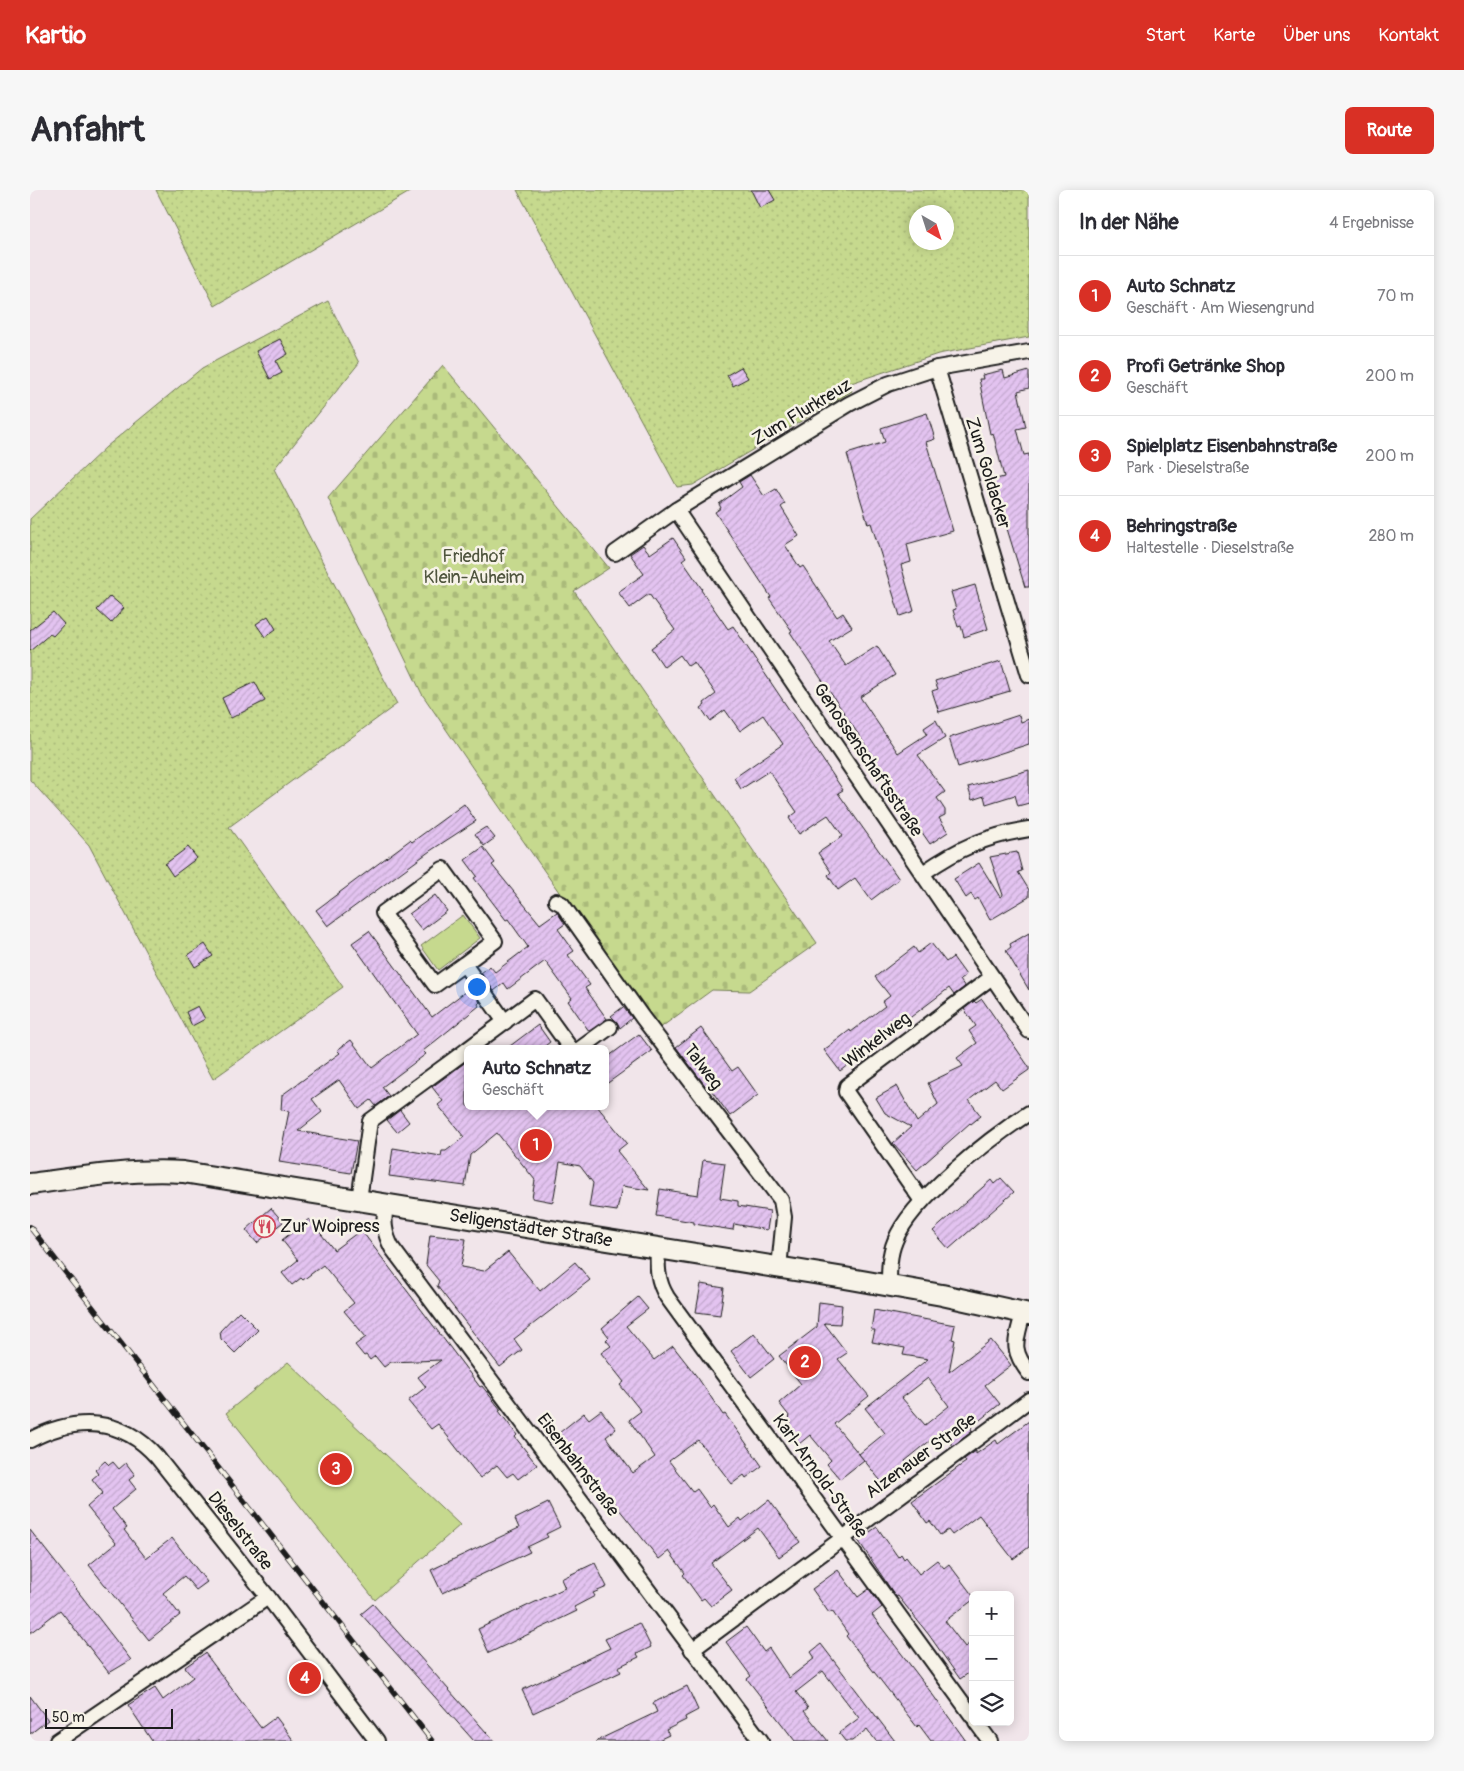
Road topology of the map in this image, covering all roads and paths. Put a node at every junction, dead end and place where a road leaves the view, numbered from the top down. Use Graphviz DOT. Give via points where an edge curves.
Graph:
graph roads {
  1 [pos="1029,352"];
  2 [pos="937,368"];
  3 [pos="676,510"];
  4 [pos="614,553"];
  5 [pos="1029,675"];
  6 [pos="1029,829"];
  7 [pos="923,873"];
  8 [pos="556,900"];
  9 [pos="464,964"];
  10 [pos="992,977"];
  11 [pos="506,1022"];
  12 [pos="610,1027"];
  13 [pos="1029,1031"];
  14 [pos="474,1045"];
  15 [pos="568,1045"];
  16 [pos="585,1045"];
  17 [pos="464,1052"];
  18 [pos="1029,1113"];
  19 [pos="30,1184"];
  20 [pos="360,1200"];
  21 [pos="922,1201"];
  22 [pos="386,1205"];
  23 [pos="658,1248"];
  24 [pos="779,1268"];
  25 [pos="889,1286"];
  26 [pos="1026,1314"];
  27 [pos="1029,1373"];
  28 [pos="1029,1400"];
  29 [pos="30,1440"];
  30 [pos="842,1537"];
  31 [pos="268,1597"];
  32 [pos="692,1650"];
  33 [pos="969,1712"];
  34 [pos="979,1726"];
  35 [pos="57,1741"];
  36 [pos="377,1741"];
  37 [pos="761,1741"];
  38 [pos="990,1741"];
  1 -- 2 [label="street, Zum Flurkreuz"];
  2 -- 3 [label="street, Zum Flurkreuz" via="888,384 849,404"];
  2 -- 5 [label="street, Zum Goldacker"];
  3 -- 4 [label="street, Zum Flurkreuz"];
  3 -- 7 [label="street, Genossenschaftsstraße"];
  6 -- 7 [label="street" via="975,842"];
  7 -- 10 [label="street, Genossenschaftsstraße"];
  8 -- 24 [label="street, Talweg" via="781,1200 784,1218"];
  9 -- 9 [label="street" via="435,985 383,913 443,869 495,941"];
  9 -- 11 [label="street"];
  10 -- 13 [label="street, Genossenschaftsstraße"];
  10 -- 21 [label="street, Winkelweg" via="847,1086 846,1092"];
  11 -- 14 [label="street"];
  11 -- 15 [label="street" via="535,999"];
  12 -- 16 [label="street"];
  17 -- 20 [label="street" via="370,1121"];
  18 -- 21 [label="street" via="996,1136"];
  19 -- 20 [label="main road, Seligenstädter Straße" via="127,1171 163,1171"];
  20 -- 22 [label="main road, Seligenstädter Straße"];
  21 -- 25 [label="street" via="901,1227 894,1242"];
  22 -- 23 [label="main road, Seligenstädter Straße"];
  22 -- 32 [label="street, Eisenbahnstraße" via="385,1231 392,1248"];
  23 -- 24 [label="main road, Seligenstädter Straße"];
  23 -- 30 [label="street, Karl-Arnold-Straße" via="657,1268 662,1290"];
  24 -- 25 [label="main road, Seligenstädter Straße"];
  25 -- 26 [label="main road, Seligenstädter Straße"];
  26 -- 27 [label="street" via="1015,1348"];
  28 -- 30 [label="street, Alzenauer Straße"];
  29 -- 31 [label="street, Dieselstraße" via="56,1428 85,1424 115,1429 139,1440 157,1457"];
  30 -- 32 [label="street, Alzenauer Straße"];
  30 -- 33 [label="street, Karl-Arnold-Straße"];
  31 -- 35 [label="street"];
  31 -- 36 [label="street, Dieselstraße"];
  32 -- 37 [label="street, Eisenbahnstraße"];
  34 -- 38 [label="street"];
}
